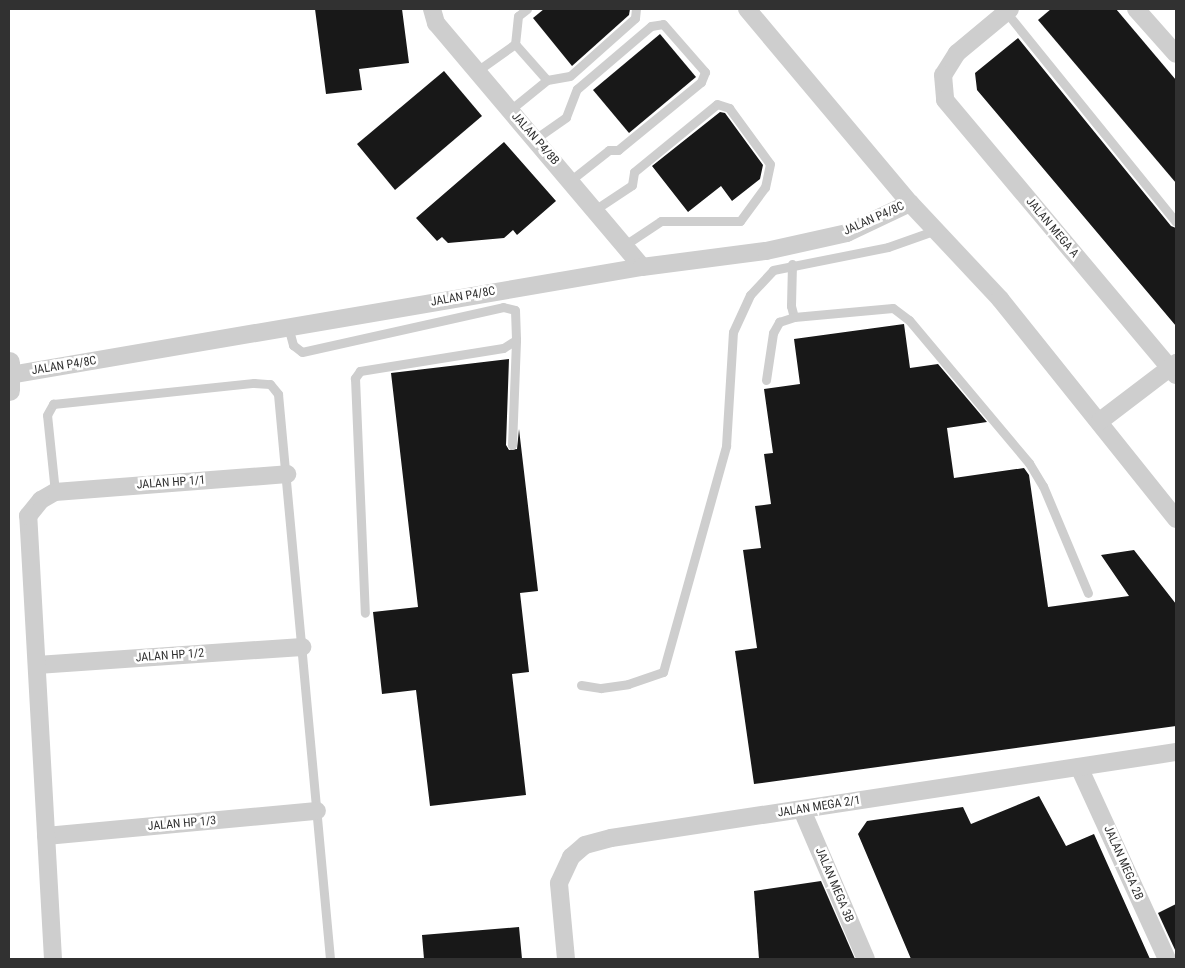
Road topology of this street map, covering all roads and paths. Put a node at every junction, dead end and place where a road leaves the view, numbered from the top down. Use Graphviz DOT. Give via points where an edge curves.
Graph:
graph roads {
  1 [pos="432,9"];
  2 [pos="527,9"];
  3 [pos="636,9"];
  4 [pos="747,9"];
  5 [pos="1136,9"];
  6 [pos="1008,10"];
  7 [pos="515,44"];
  8 [pos="1174,47"];
  9 [pos="476,71"];
  10 [pos="547,80"];
  11 [pos="510,110"];
  12 [pos="536,139"];
  13 [pos="571,180"];
  14 [pos="910,203"];
  15 [pos="596,209"];
  16 [pos="1176,222"];
  17 [pos="936,230"];
  18 [pos="625,245"];
  19 [pos="792,264"];
  20 [pos="642,267"];
  21 [pos="794,317"];
  22 [pos="288,330"];
  23 [pos="516,340"];
  24 [pos="1174,369"];
  25 [pos="9,376"];
  26 [pos="766,380"];
  27 [pos="1100,421"];
  28 [pos="512,445"];
  29 [pos="287,474"];
  30 [pos="55,492"];
  31 [pos="1176,519"];
  32 [pos="1088,593"];
  33 [pos="365,613"];
  34 [pos="302,647"];
  35 [pos="37,665"];
  36 [pos="581,686"];
  37 [pos="1176,752"];
  38 [pos="1079,767"];
  39 [pos="802,810"];
  40 [pos="317,811"];
  41 [pos="46,836"];
  42 [pos="54,959"];
  43 [pos="330,959"];
  44 [pos="566,959"];
  45 [pos="866,959"];
  46 [pos="1167,959"];
  1 -- 9 [label="street, JALAN P4/8B" via="436,23"];
  2 -- 7 [label="lane" via="518,16"];
  3 -- 10 [label="lane" via="635,18 570,76"];
  4 -- 14 [label="street"];
  5 -- 8 [label="street"];
  6 -- 16 [label="lane"];
  6 -- 24 [label="street, JALAN MEGA A" via="957,53 943,75 945,100"];
  7 -- 9 [label="lane"];
  7 -- 10 [label="lane"];
  9 -- 11 [label="street, JALAN P4/8B"];
  10 -- 11 [label="lane"];
  11 -- 12 [label="street, JALAN P4/8B"];
  12 -- 13 [label="street, JALAN P4/8B"];
  12 -- 13 [label="lane" via="566,117 577,89 651,26 662,24 705,72 700,82 618,150 609,150"];
  13 -- 15 [label="street, JALAN P4/8B"];
  14 -- 17 [label="street"];
  14 -- 20 [label="street, JALAN P4/8C" via="847,232 766,251"];
  15 -- 18 [label="street, JALAN P4/8B"];
  15 -- 18 [label="lane" via="632,185 634,172 717,104 729,108 770,164 765,186 740,221 661,221"];
  17 -- 19 [label="lane" via="888,247"];
  17 -- 27 [label="street" via="1000,299"];
  18 -- 20 [label="street, JALAN P4/8B"];
  19 -- 21 [label="lane" via="791,306"];
  19 -- 36 [label="lane" via="773,270 750,295 733,332 726,446 663,672 628,684 601,688"];
  20 -- 22 [label="street, JALAN P4/8C"];
  21 -- 26 [label="lane" via="779,322 773,333"];
  21 -- 32 [label="lane" via="892,308 901,311 1029,463 1043,486"];
  22 -- 23 [label="lane" via="293,345 302,352 503,308 515,310"];
  22 -- 25 [label="street, JALAN P4/8C"];
  23 -- 28 [label="lane"];
  23 -- 33 [label="lane" via="503,348 360,371 355,378"];
  24 -- 27 [label="street"];
  27 -- 31 [label="street"];
  29 -- 30 [label="street, JALAN HP 1/1"];
  29 -- 30 [label="lane" via="278,394 270,384 254,383 53,404 47,415"];
  29 -- 34 [label="lane"];
  30 -- 35 [label="street" via="41,500 28,516"];
  34 -- 35 [label="street, JALAN HP 1/2"];
  34 -- 40 [label="lane"];
  35 -- 41 [label="street"];
  37 -- 38 [label="street, JALAN MEGA 2/1"];
  38 -- 39 [label="street, JALAN MEGA 2/1"];
  38 -- 46 [label="street, JALAN MEGA 2B"];
  39 -- 44 [label="street, JALAN MEGA 2/1" via="585,845 571,857 559,883"];
  39 -- 45 [label="street, JALAN MEGA 3B"];
  40 -- 41 [label="street, JALAN HP 1/3"];
  40 -- 43 [label="lane"];
  41 -- 42 [label="street"];
}
